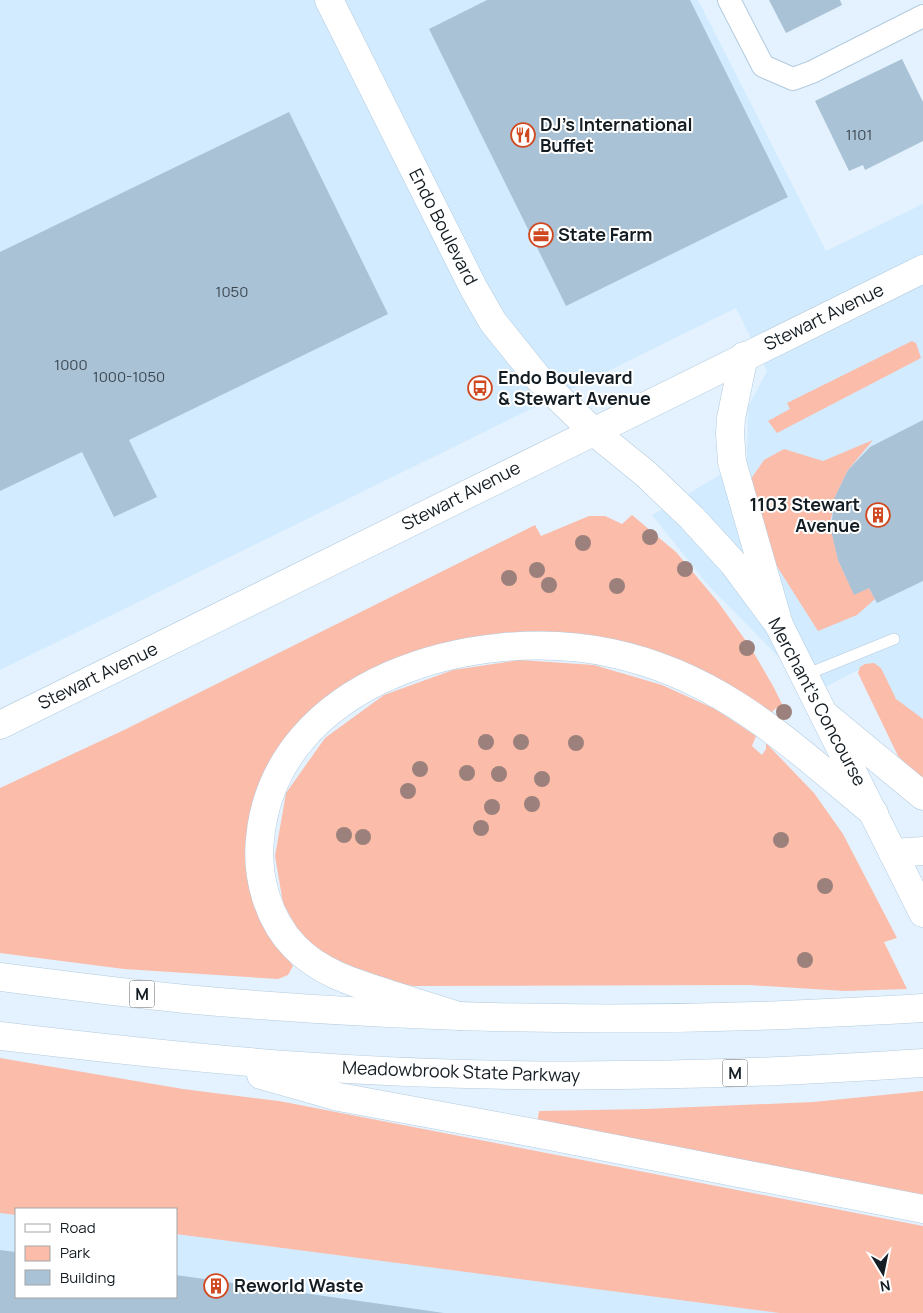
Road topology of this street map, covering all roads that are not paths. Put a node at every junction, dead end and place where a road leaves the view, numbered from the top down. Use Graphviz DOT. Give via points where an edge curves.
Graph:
graph roads {
  1 [pos="329,0"];
  2 [pos="729,0"];
  3 [pos="923,16"];
  4 [pos="923,268"];
  5 [pos="744,356"];
  6 [pos="593,431"];
  7 [pos="779,624"];
  8 [pos="894,638"];
  9 [pos="805,675"];
  10 [pos="825,715"];
  11 [pos="0,724"];
  12 [pos="923,796"];
  13 [pos="874,813"];
  14 [pos="923,851"];
  15 [pos="893,852"];
  16 [pos="923,913"];
  17 [pos="0,977"];
  18 [pos="923,1008"];
  19 [pos="459,1016"];
  20 [pos="0,1036"];
  21 [pos="201,1059"];
  22 [pos="923,1063"];
  23 [pos="923,1209"];
  1 -- 6 [label="main road, Endo Boulevard" via="493,322 538,378"];
  2 -- 3 [label="street" via="763,66 793,80"];
  4 -- 5 [label="main road, Stewart Avenue"];
  5 -- 6 [label="main road, Stewart Avenue"];
  5 -- 7 [label="main road" via="730,434 732,462"];
  6 -- 7 [label="main road, Merchant's Concourse" via="692,518 734,563"];
  6 -- 11 [label="main road, Stewart Avenue"];
  7 -- 9 [label="main road, Merchant's Concourse"];
  8 -- 9 [label="lane"];
  9 -- 10 [label="main road, Merchant's Concourse"];
  10 -- 12 [label="main road"];
  10 -- 13 [label="main road, Merchant's Concourse"];
  13 -- 15 [label="main road, Merchant's Concourse"];
  13 -- 19 [label="main road" via="741,707 696,682 633,658 577,648 511,646 440,658 377,682 324,717 296,745 285,762 276,778 261,829 262,879 277,922 306,957 341,977"];
  14 -- 15 [label="main road"];
  15 -- 16 [label="main road, Merchant's Concourse"];
  17 -- 19 [label="main road, M" via="183,999"];
  18 -- 19 [label="main road, M" via="690,1018"];
  20 -- 21 [label="main road, Meadowbrook State Parkway / M"];
  21 -- 22 [label="main road, Meadowbrook State Parkway / M" via="400,1072 592,1076 766,1073"];
  21 -- 23 [label="main road" via="339,1097"];
}
